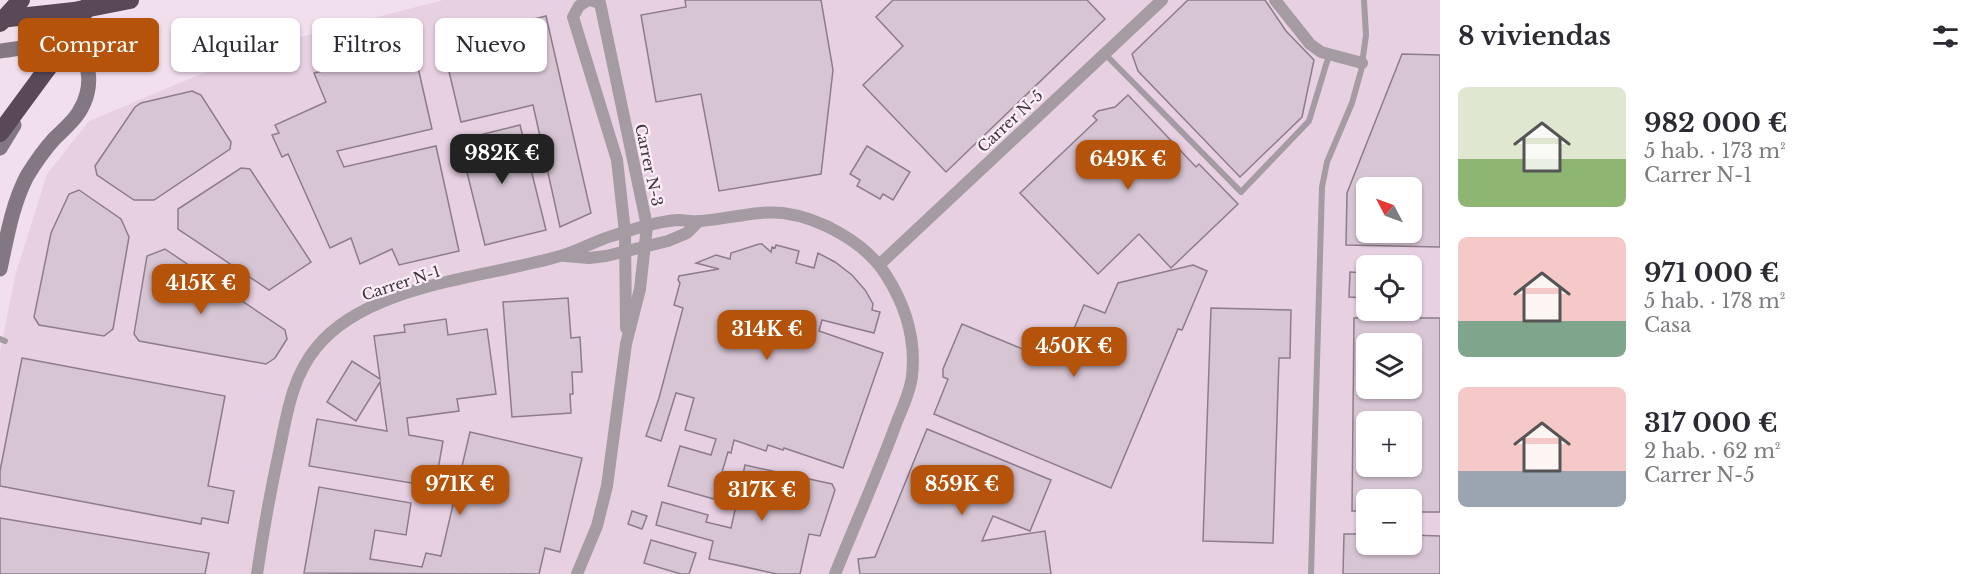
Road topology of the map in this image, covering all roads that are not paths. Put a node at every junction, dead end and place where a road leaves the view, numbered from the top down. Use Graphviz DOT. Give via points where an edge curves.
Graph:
graph roads {
  1 [pos="21,0"];
  2 [pos="92,0"];
  3 [pos="130,0"];
  4 [pos="589,0"];
  5 [pos="1162,0"];
  6 [pos="1275,0"];
  7 [pos="1365,0"];
  8 [pos="0,21"];
  9 [pos="0,51"];
  10 [pos="1105,53"];
  11 [pos="1329,55"];
  12 [pos="1362,63"];
  13 [pos="45,73"];
  14 [pos="0,133"];
  15 [pos="0,148"];
  16 [pos="699,221"];
  17 [pos="647,226"];
  18 [pos="625,232"];
  19 [pos="645,246"];
  20 [pos="624,252"];
  21 [pos="562,256"];
  22 [pos="879,265"];
  23 [pos="0,269"];
  24 [pos="626,344"];
  25 [pos="256,574"];
  26 [pos="577,574"];
  27 [pos="835,574"];
  28 [pos="1311,574"];
  1 -- 8 [label="highway, bridge"];
  2 -- 13 [label="highway, bridge"];
  3 -- 8 [label="highway"];
  4 -- 17 [label="street, Carrer N-3" via="600,3"];
  4 -- 18 [label="street, Carrer N-3" via="579,6 573,17 617,160"];
  5 -- 10 [label="street, Carrer N-5"];
  6 -- 11 [label="street" via="1310,44"];
  7 -- 12 [label="lane"];
  9 -- 23 [label="street" via="65,47 82,58 90,78 88,94 79,112 40,155 21,189"];
  10 -- 11 [label="lane" via="1241,192 1309,121"];
  10 -- 22 [label="street, Carrer N-5"];
  11 -- 12 [label="street"];
  12 -- 28 [label="lane" via="1322,187"];
  13 -- 14 [label="highway"];
  13 -- 15 [label="street"];
  16 -- 17 [label="street, Carrer N-1" via="676,220"];
  16 -- 19 [label="street, Carrer N-1" via="687,233"];
  16 -- 22 [label="street" via="782,213 817,221 846,237"];
  17 -- 18 [label="street, Carrer N-1"];
  17 -- 19 [label="street, Carrer N-3"];
  18 -- 20 [label="street, Carrer N-3"];
  18 -- 21 [label="street, Carrer N-1"];
  19 -- 20 [label="street, Carrer N-1"];
  19 -- 24 [label="street, Carrer N-3" via="640,289"];
  20 -- 21 [label="street, Carrer N-1" via="589,258"];
  20 -- 24 [label="street, Carrer N-3"];
  21 -- 25 [label="street, Carrer N-1" via="413,292 368,307 338,324 302,368 291,393"];
  22 -- 27 [label="street" via="899,299 913,341 912,379"];
  24 -- 26 [label="street, Carrer N-3" via="608,486"];
}
